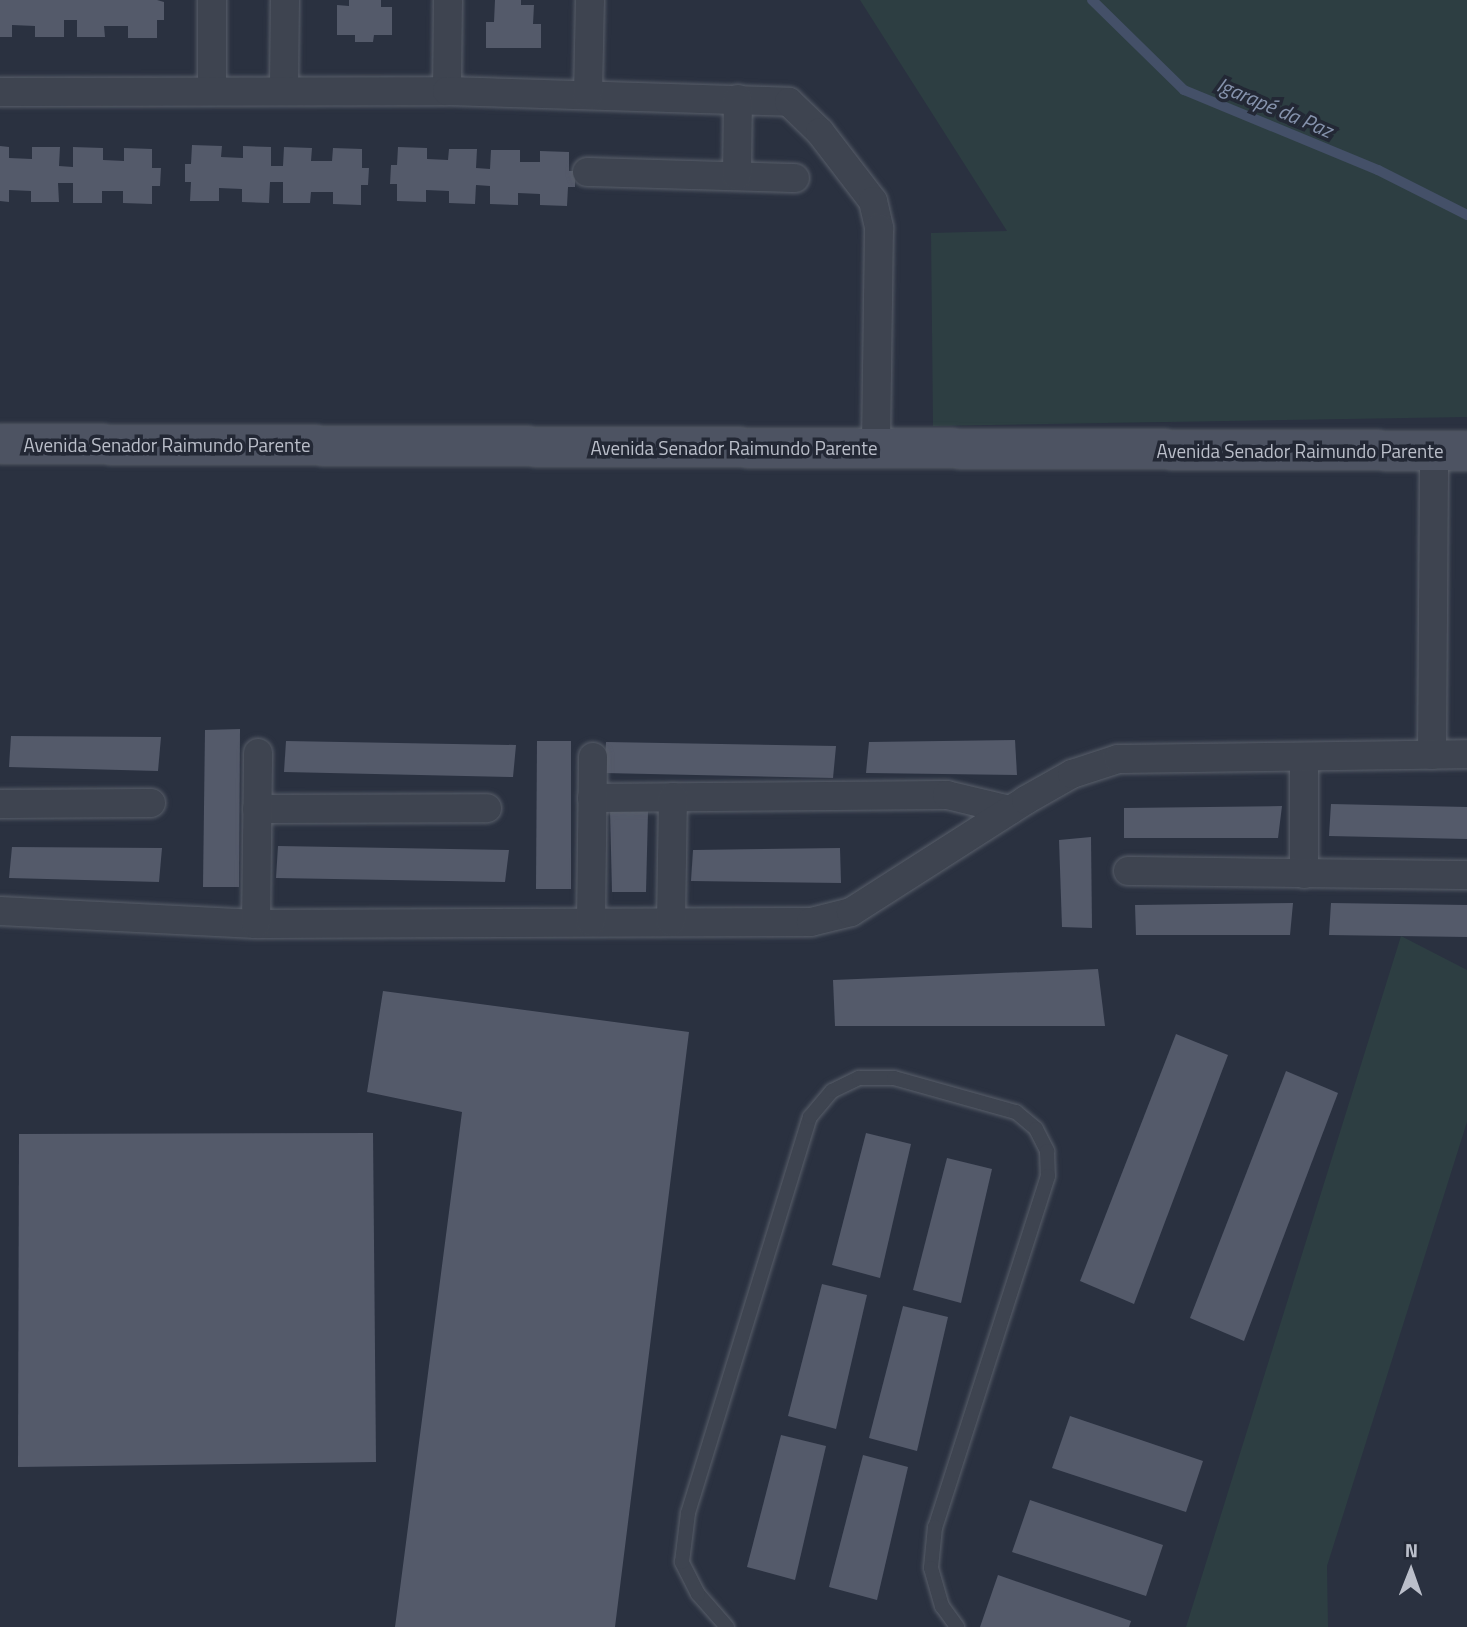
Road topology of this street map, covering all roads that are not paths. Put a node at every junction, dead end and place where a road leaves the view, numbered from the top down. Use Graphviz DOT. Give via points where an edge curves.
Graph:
graph roads {
  1 [pos="212,0"];
  2 [pos="285,0"];
  3 [pos="448,0"];
  4 [pos="590,0"];
  5 [pos="212,89"];
  6 [pos="284,89"];
  7 [pos="447,91"];
  8 [pos="0,92"];
  9 [pos="588,94"];
  10 [pos="738,99"];
  11 [pos="587,172"];
  12 [pos="737,176"];
  13 [pos="795,178"];
  14 [pos="0,444"];
  15 [pos="876,449"];
  16 [pos="1451,451"];
  17 [pos="258,754"];
  18 [pos="1467,754"];
  19 [pos="1432,755"];
  20 [pos="593,757"];
  21 [pos="1304,757"];
  22 [pos="673,797"];
  23 [pos="592,798"];
  24 [pos="151,803"];
  25 [pos="0,804"];
  26 [pos="257,808"];
  27 [pos="487,808"];
  28 [pos="1010,810"];
  29 [pos="1128,871"];
  30 [pos="1304,874"];
  31 [pos="1467,875"];
  32 [pos="0,911"];
  33 [pos="591,922"];
  34 [pos="671,922"];
  35 [pos="256,924"];
  36 [pos="727,1627"];
  37 [pos="957,1627"];
  1 -- 5 [label="street"];
  2 -- 6 [label="street"];
  3 -- 7 [label="street"];
  4 -- 9 [label="street"];
  5 -- 6 [label="street"];
  5 -- 8 [label="street"];
  6 -- 7 [label="street"];
  7 -- 9 [label="street"];
  9 -- 10 [label="street"];
  10 -- 12 [label="street"];
  10 -- 15 [label="street" via="776,100 801,110 873,201 879,228"];
  11 -- 12 [label="street"];
  12 -- 13 [label="street"];
  14 -- 15 [label="street, Avenida Senador Raimundo Parente"];
  15 -- 16 [label="street, Avenida Senador Raimundo Parente"];
  16 -- 19 [label="street"];
  17 -- 26 [label="street"];
  18 -- 19 [label="street"];
  19 -- 21 [label="street"];
  20 -- 23 [label="street"];
  21 -- 28 [label="street" via="1118,759 1072,774"];
  21 -- 30 [label="street"];
  22 -- 23 [label="street"];
  22 -- 28 [label="street" via="947,795"];
  22 -- 34 [label="street"];
  23 -- 33 [label="street"];
  24 -- 25 [label="street"];
  26 -- 27 [label="street"];
  26 -- 35 [label="street"];
  28 -- 34 [label="street" via="851,912 811,922"];
  29 -- 30 [label="street"];
  30 -- 31 [label="street"];
  32 -- 35 [label="street"];
  33 -- 34 [label="street"];
  33 -- 35 [label="street"];
  36 -- 37 [label="lane" via="698,1594 682,1562 688,1513 810,1117 832,1091 859,1078 882,1078 1016,1112 1036,1129 1047,1151 1048,1176 935,1527 931,1568 942,1606"];
}
